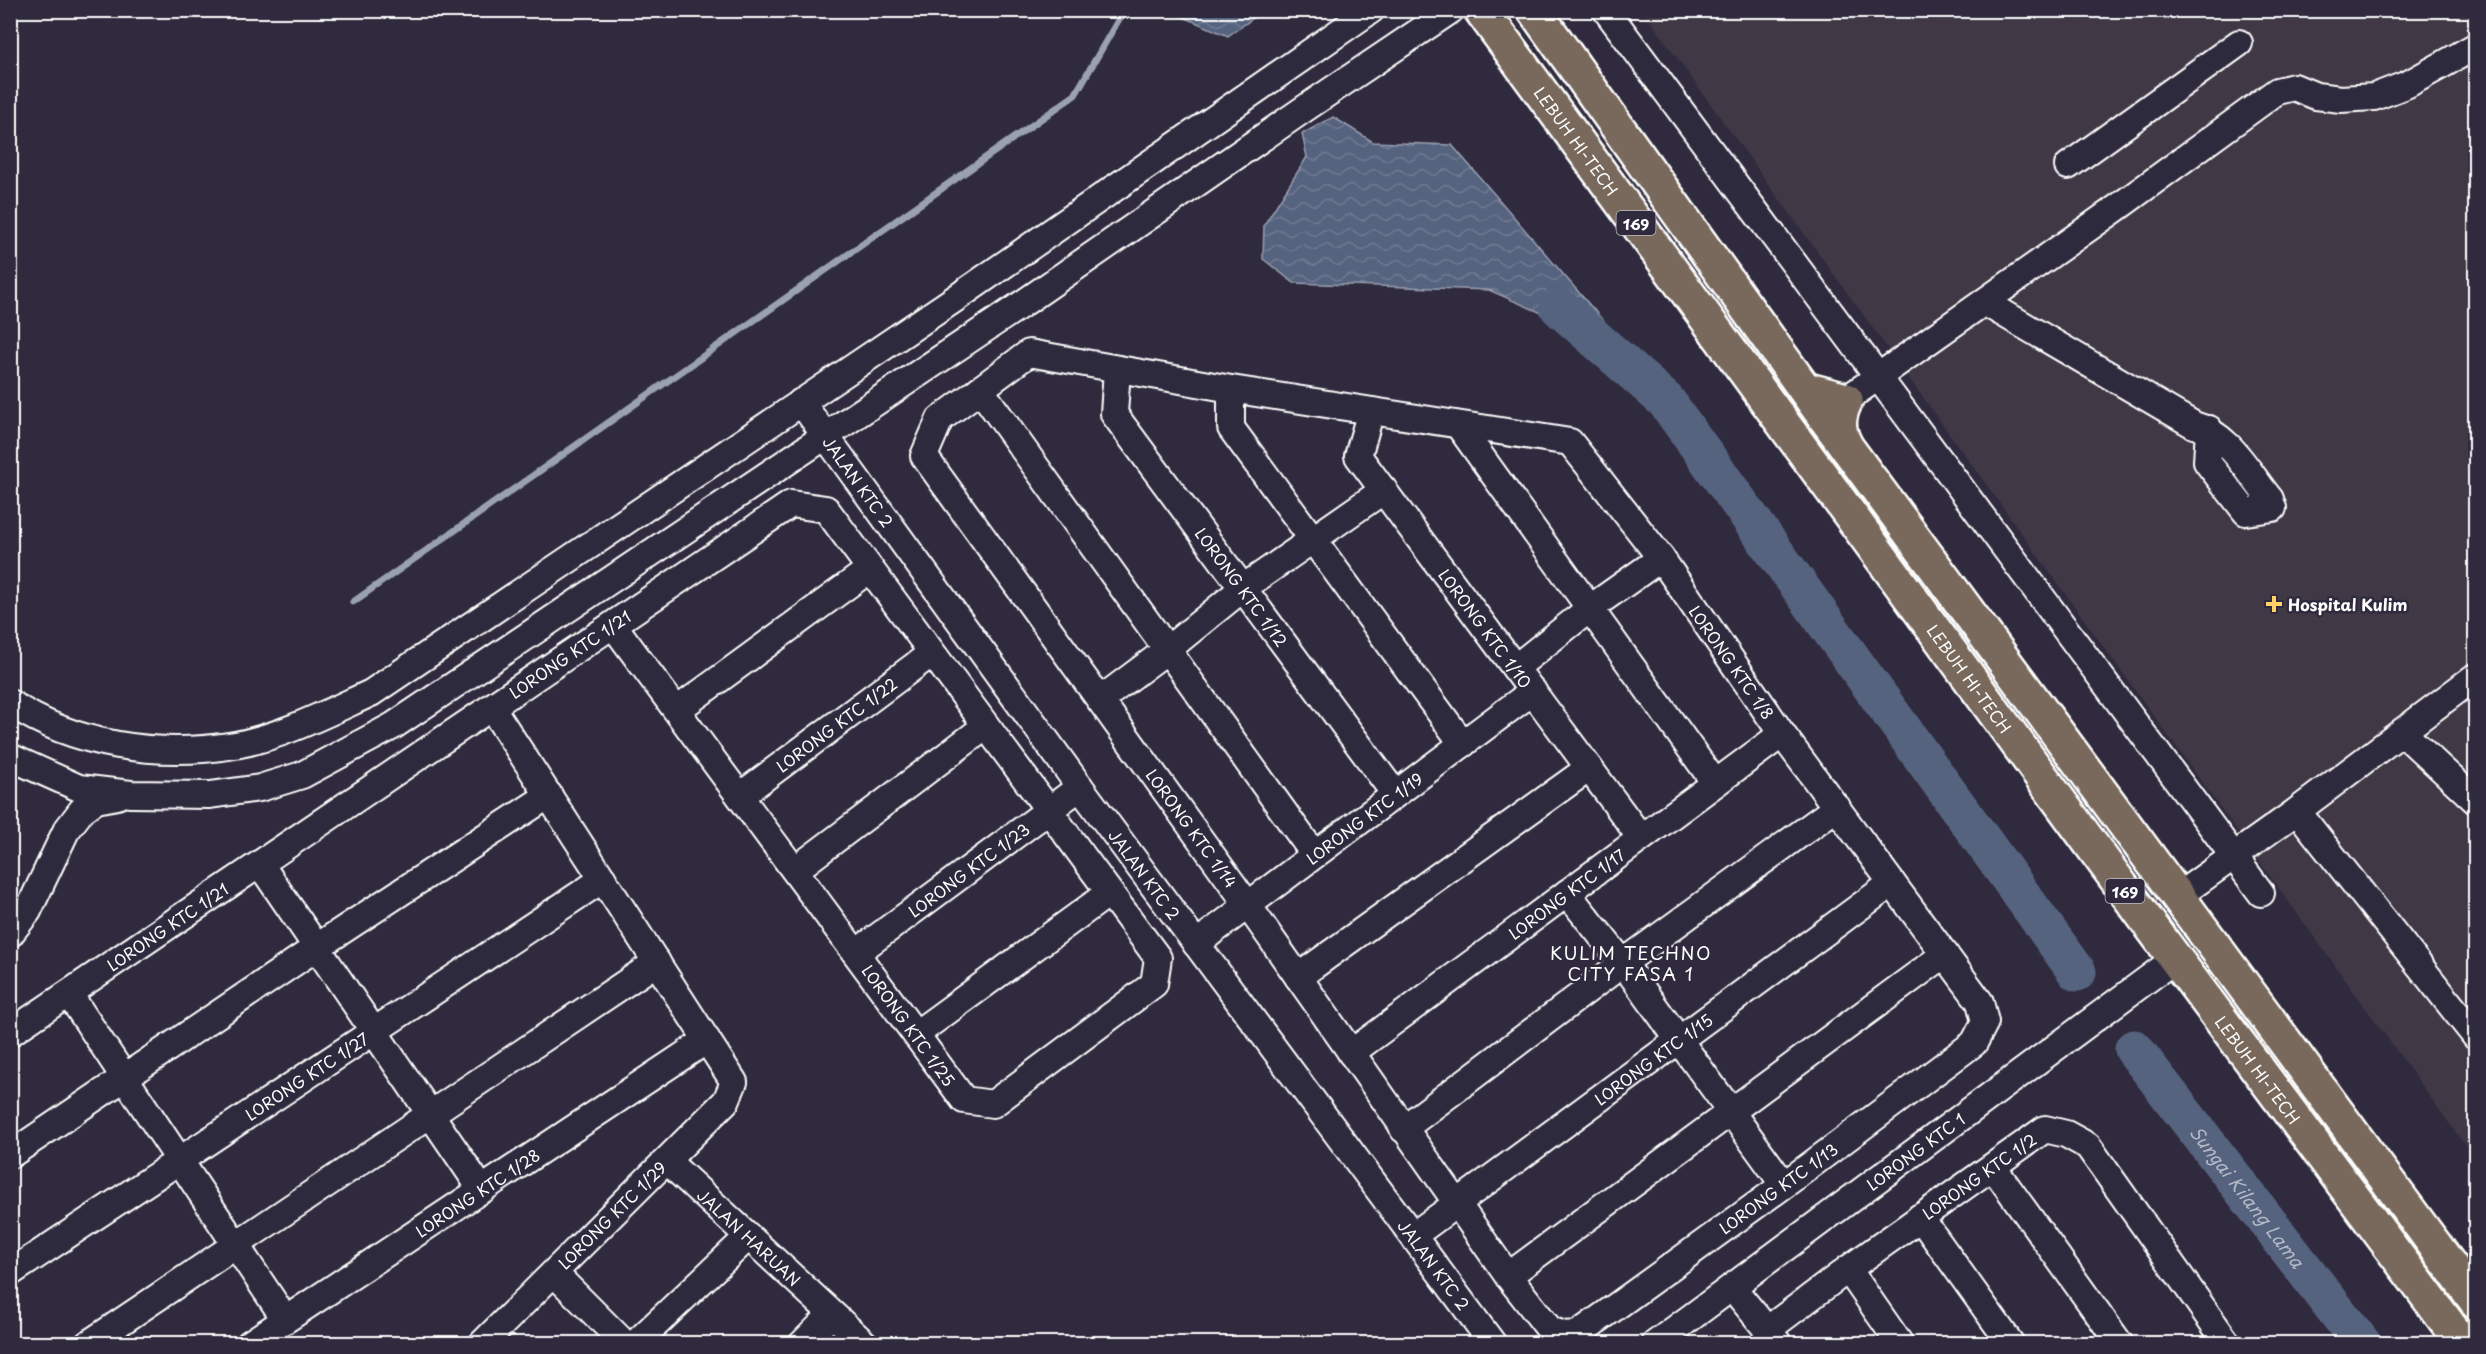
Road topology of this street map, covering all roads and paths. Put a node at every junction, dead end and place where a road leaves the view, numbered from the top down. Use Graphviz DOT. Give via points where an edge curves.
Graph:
graph roads {
  1 [pos="1371,10"];
  2 [pos="1451,10"];
  3 [pos="1481,10"];
  4 [pos="1534,10"];
  5 [pos="1606,10"];
  6 [pos="2239,43"];
  7 [pos="2475,46"];
  8 [pos="2068,166"];
  9 [pos="1984,302"];
  10 [pos="1117,369"];
  11 [pos="1877,378"];
  12 [pos="980,389"];
  13 [pos="1231,389"];
  14 [pos="1825,401"];
  15 [pos="801,402"];
  16 [pos="1371,411"];
  17 [pos="1459,426"];
  18 [pos="2209,429"];
  19 [pos="825,435"];
  20 [pos="1792,436"];
  21 [pos="1384,490"];
  22 [pos="1313,540"];
  23 [pos="1660,558"];
  24 [pos="870,568"];
  25 [pos="1243,588"];
  26 [pos="1589,609"];
  27 [pos="614,626"];
  28 [pos="1167,650"];
  29 [pos="932,653"];
  30 [pos="1515,668"];
  31 [pos="2475,676"];
  32 [pos="1533,691"];
  33 [pos="1100,700"];
  34 [pos="10,703"];
  35 [pos="492,708"];
  36 [pos="677,710"];
  37 [pos="986,726"];
  38 [pos="2402,732"];
  39 [pos="1782,734"];
  40 [pos="1463,744"];
  41 [pos="10,757"];
  42 [pos="1589,768"];
  43 [pos="49,774"];
  44 [pos="1715,783"];
  45 [pos="1080,787"];
  46 [pos="132,794"];
  47 [pos="1395,794"];
  48 [pos="549,795"];
  49 [pos="740,796"];
  50 [pos="2475,801"];
  51 [pos="1837,807"];
  52 [pos="1048,809"];
  53 [pos="2297,811"];
  54 [pos="66,831"];
  55 [pos="1641,838"];
  56 [pos="1314,854"];
  57 [pos="2233,855"];
  58 [pos="260,864"];
  59 [pos="795,870"];
  60 [pos="603,879"];
  61 [pos="1892,884"];
  62 [pos="1109,892"];
  63 [pos="1568,893"];
  64 [pos="2261,893"];
  65 [pos="2178,896"];
  66 [pos="1247,904"];
  67 [pos="10,934"];
  68 [pos="1196,944"];
  69 [pos="317,947"];
  70 [pos="856,953"];
  71 [pos="1945,954"];
  72 [pos="2175,959"];
  73 [pos="657,962"];
  74 [pos="1623,963"];
  75 [pos="1298,977"];
  76 [pos="69,994"];
  77 [pos="375,1031"];
  78 [pos="10,1033"];
  79 [pos="916,1034"];
  80 [pos="2475,1037"];
  81 [pos="707,1040"];
  82 [pos="1678,1040"];
  83 [pos="1351,1053"];
  84 [pos="125,1077"];
  85 [pos="1732,1112"];
  86 [pos="431,1114"];
  87 [pos="1403,1129"];
  88 [pos="10,1155"];
  89 [pos="180,1160"];
  90 [pos="667,1161"];
  91 [pos="1993,1167"];
  92 [pos="1784,1185"];
  93 [pos="482,1190"];
  94 [pos="1456,1202"];
  95 [pos="1920,1217"];
  96 [pos="1414,1235"];
  97 [pos="748,1237"];
  98 [pos="236,1244"];
  99 [pos="1848,1269"];
  100 [pos="10,1273"];
  101 [pos="554,1273"];
  102 [pos="1508,1276"];
  103 [pos="1732,1287"];
  104 [pos="2475,1301"];
  105 [pos="831,1315"];
  106 [pos="285,1319"];
  107 [pos="1773,1337"];
  108 [pos="88,1344"];
  109 [pos="249,1344"];
  110 [pos="482,1344"];
  111 [pos="625,1344"];
  112 [pos="635,1344"];
  113 [pos="802,1344"];
  114 [pos="865,1344"];
  115 [pos="1493,1344"];
  116 [pos="1655,1344"];
  117 [pos="1900,1344"];
  118 [pos="2011,1344"];
  119 [pos="2120,1344"];
  120 [pos="2228,1344"];
  121 [pos="2463,1344"];
  1 -- 15 [label="street"];
  2 -- 19 [label="street"];
  3 -- 20 [label="main road, LEBUH HI-TECH / 169"];
  4 -- 14 [label="main road, 169"];
  5 -- 11 [label="street"];
  6 -- 8 [label="street"];
  7 -- 9 [label="street" via="2408,84 2374,97 2316,96 2294,87 2277,92"];
  9 -- 11 [label="street"];
  9 -- 18 [label="street" via="2194,425"];
  10 -- 12 [label="street" via="1029,353"];
  10 -- 13 [label="street"];
  10 -- 25 [label="street, LORONG KTC 1/12" via="1113,414"];
  11 -- 14 [label="street"];
  11 -- 57 [label="street"];
  12 -- 28 [label="street"];
  12 -- 33 [label="street, LORONG KTC 1/14" via="940,419 924,456"];
  13 -- 16 [label="street"];
  13 -- 22 [label="street" via="1231,428"];
  14 -- 20 [label="main road"];
  14 -- 65 [label="main road, 169" via="1845,444"];
  15 -- 19 [label="street, JALAN KTC 2"];
  15 -- 34 [label="street" via="371,693 306,723 236,744 183,749 129,747 84,738 32,717"];
  16 -- 17 [label="street"];
  16 -- 21 [label="street, LORONG KTC 1/10" via="1359,456"];
  17 -- 23 [label="street, LORONG KTC 1/8" via="1570,442"];
  17 -- 26 [label="street"];
  19 -- 45 [label="street, JALAN KTC 2"];
  19 -- 46 [label="street" via="393,726 302,775 260,788 210,795"];
  20 -- 72 [label="main road, LEBUH HI-TECH / 169"];
  21 -- 22 [label="street"];
  21 -- 30 [label="street, LORONG KTC 1/10"];
  22 -- 25 [label="street"];
  22 -- 40 [label="street"];
  23 -- 26 [label="street"];
  23 -- 39 [label="street, LORONG KTC 1/8"];
  24 -- 27 [label="street, LORONG KTC 1/21" via="826,509 791,504"];
  24 -- 29 [label="street, LORONG KTC 1/21"];
  24 -- 36 [label="street"];
  25 -- 28 [label="street"];
  25 -- 47 [label="street, LORONG KTC 1/12"];
  26 -- 30 [label="street"];
  26 -- 44 [label="street"];
  27 -- 35 [label="street, LORONG KTC 1/21"];
  27 -- 36 [label="street, LORONG KTC 1/25"];
  28 -- 33 [label="street"];
  28 -- 56 [label="street"];
  29 -- 37 [label="street, LORONG KTC 1/21"];
  29 -- 49 [label="street, LORONG KTC 1/22"];
  30 -- 32 [label="street, LORONG KTC 1/10"];
  31 -- 38 [label="street"];
  32 -- 40 [label="street, LORONG KTC 1/19"];
  32 -- 42 [label="street, LORONG KTC 1/10"];
  33 -- 66 [label="street, LORONG KTC 1/14"];
  35 -- 48 [label="street"];
  35 -- 58 [label="street, LORONG KTC 1/21"];
  36 -- 49 [label="street, LORONG KTC 1/25"];
  37 -- 52 [label="street, LORONG KTC 1/21"];
  37 -- 59 [label="street"];
  38 -- 50 [label="street"];
  38 -- 53 [label="street"];
  39 -- 44 [label="street, LORONG KTC 1/17"];
  39 -- 51 [label="street, LORONG KTC 1/8"];
  40 -- 47 [label="street, LORONG KTC 1/19"];
  41 -- 43 [label="street"];
  42 -- 55 [label="street, LORONG KTC 1/10"];
  42 -- 75 [label="street"];
  43 -- 46 [label="street" via="79,788"];
  43 -- 54 [label="street" via="66,807"];
  44 -- 55 [label="street, LORONG KTC 1/17"];
  45 -- 52 [label="street, LORONG KTC 1/23"];
  45 -- 68 [label="street, JALAN KTC 2"];
  46 -- 54 [label="street" via="96,800 82,810"];
  47 -- 56 [label="street, LORONG KTC 1/19"];
  48 -- 60 [label="street"];
  48 -- 69 [label="street"];
  49 -- 59 [label="street, LORONG KTC 1/25"];
  51 -- 61 [label="street, LORONG KTC 1/8"];
  51 -- 74 [label="street"];
  52 -- 62 [label="street, LORONG KTC 1/25"];
  52 -- 70 [label="street, LORONG KTC 1/23"];
  53 -- 57 [label="street"];
  53 -- 80 [label="street"];
  54 -- 67 [label="street" via="28,911"];
  55 -- 63 [label="street, LORONG KTC 1/17"];
  56 -- 66 [label="street, LORONG KTC 1/19"];
  57 -- 64 [label="street"];
  57 -- 65 [label="street"];
  58 -- 69 [label="street"];
  58 -- 76 [label="street, LORONG KTC 1/21"];
  59 -- 70 [label="street, LORONG KTC 1/25"];
  60 -- 73 [label="street"];
  60 -- 77 [label="street, LORONG KTC 1/27"];
  61 -- 71 [label="street, LORONG KTC 1/13"];
  61 -- 82 [label="street, LORONG KTC 1/15"];
  62 -- 79 [label="street"];
  62 -- 79 [label="street, LORONG KTC 1/25" via="1158,958 1154,984 993,1104 964,1100"];
  63 -- 74 [label="street"];
  63 -- 83 [label="street, LORONG KTC 1/17"];
  65 -- 104 [label="main road, 169"];
  66 -- 68 [label="street, LORONG KTC 1/19"];
  66 -- 75 [label="street, LORONG KTC 1/14"];
  68 -- 96 [label="street, JALAN KTC 2"];
  69 -- 77 [label="street"];
  69 -- 84 [label="street"];
  70 -- 79 [label="street, LORONG KTC 1/25"];
  71 -- 85 [label="street"];
  71 -- 92 [label="street, LORONG KTC 1/13" via="1980,1002 1985,1022 1974,1043"];
  72 -- 103 [label="street, LORONG KTC 1"];
  72 -- 121 [label="main road, LEBUH HI-TECH / 169"];
  73 -- 81 [label="street"];
  73 -- 86 [label="street"];
  74 -- 82 [label="street"];
  74 -- 87 [label="street"];
  75 -- 83 [label="street, LORONG KTC 1/14"];
  76 -- 78 [label="street, LORONG KTC 1/21"];
  76 -- 84 [label="street"];
  77 -- 86 [label="street"];
  77 -- 89 [label="street, LORONG KTC 1/27"];
  81 -- 90 [label="street, LORONG KTC 1/29" via="734,1082 726,1101"];
  81 -- 93 [label="street, LORONG KTC 1/28"];
  82 -- 85 [label="street"];
  82 -- 94 [label="street, LORONG KTC 1/15"];
  83 -- 87 [label="street, LORONG KTC 1/14"];
  84 -- 88 [label="street"];
  84 -- 89 [label="street"];
  85 -- 92 [label="street"];
  85 -- 102 [label="street"];
  86 -- 93 [label="street"];
  86 -- 98 [label="street"];
  87 -- 94 [label="street, LORONG KTC 1/14"];
  89 -- 98 [label="street"];
  89 -- 100 [label="street, LORONG KTC 1/27"];
  90 -- 97 [label="street, JALAN HARUAN"];
  90 -- 101 [label="street, LORONG KTC 1/29"];
  91 -- 95 [label="street, LORONG KTC 1/2"];
  91 -- 119 [label="street"];
  91 -- 120 [label="street, LORONG KTC 1/2" via="2045,1130 2066,1134 2088,1146"];
  92 -- 102 [label="street, LORONG KTC 1/13" via="1578,1334 1550,1330"];
  93 -- 106 [label="street, LORONG KTC 1/28"];
  94 -- 96 [label="street, LORONG KTC 1/15"];
  94 -- 102 [label="street, LORONG KTC 1/13"];
  95 -- 99 [label="street, LORONG KTC 1/2"];
  95 -- 118 [label="street"];
  96 -- 115 [label="street, JALAN KTC 2"];
  97 -- 105 [label="street, JALAN HARUAN"];
  97 -- 112 [label="street"];
  98 -- 106 [label="street"];
  98 -- 108 [label="street"];
  99 -- 107 [label="street, LORONG KTC 1/2"];
  99 -- 117 [label="street"];
  101 -- 110 [label="street, LORONG KTC 1/29"];
  101 -- 111 [label="street"];
  103 -- 107 [label="street"];
  103 -- 116 [label="street, LORONG KTC 1"];
  105 -- 113 [label="street"];
  105 -- 114 [label="street, JALAN HARUAN"];
  106 -- 109 [label="street, LORONG KTC 1/28"];
}
